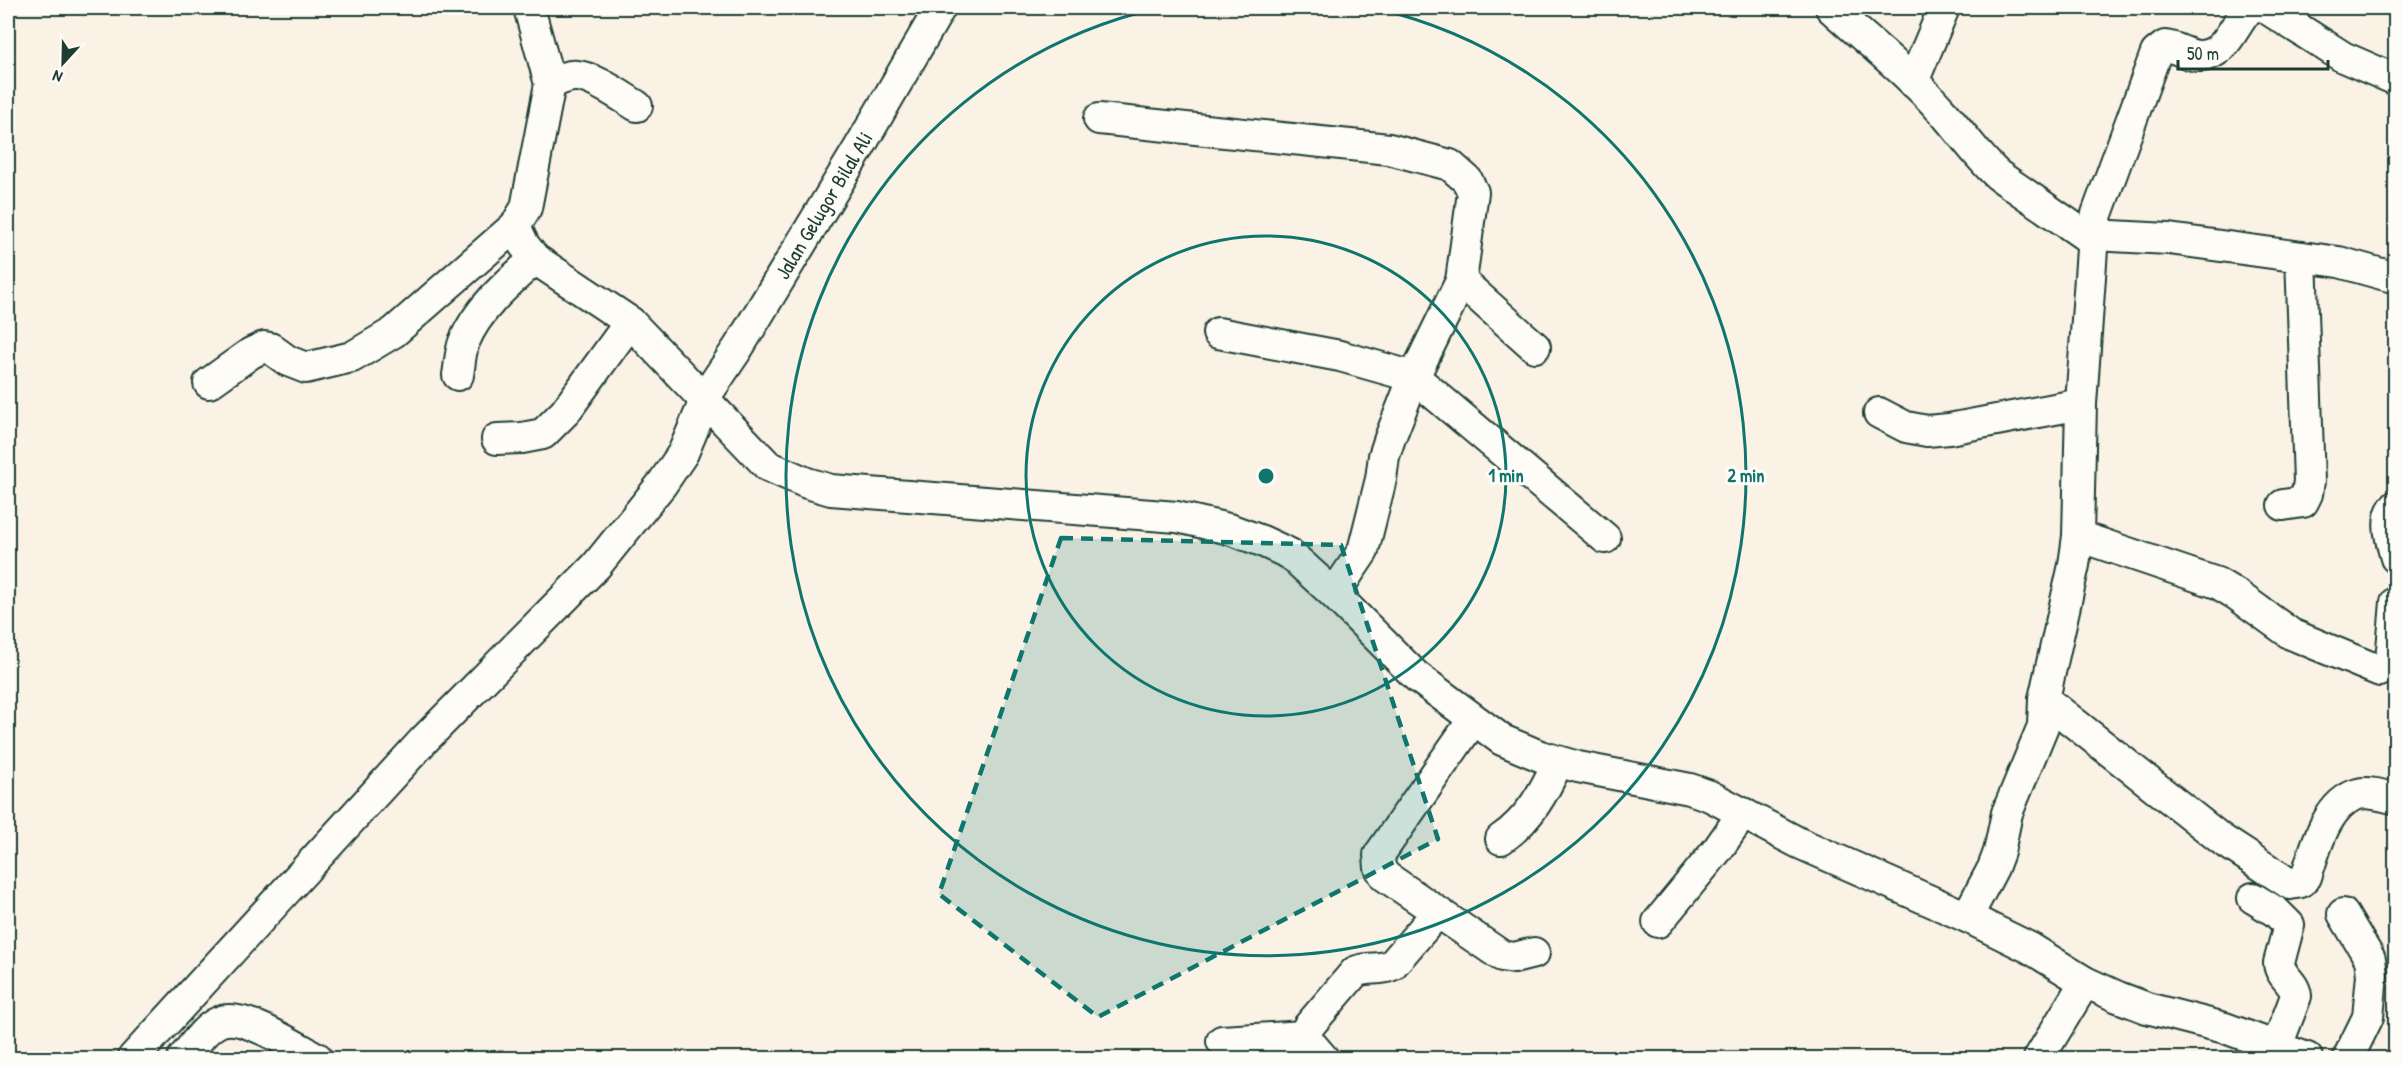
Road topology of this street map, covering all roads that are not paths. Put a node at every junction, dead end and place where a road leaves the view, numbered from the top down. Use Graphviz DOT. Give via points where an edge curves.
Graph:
graph roads {
  1 [pos="529,8"];
  2 [pos="940,8"];
  3 [pos="1831,8"];
  4 [pos="1944,8"];
  5 [pos="2249,9"];
  6 [pos="2396,80"];
  7 [pos="1914,82"];
  8 [pos="550,84"];
  9 [pos="637,106"];
  10 [pos="1100,119"];
  11 [pos="515,226"];
  12 [pos="2093,238"];
  13 [pos="2301,257"];
  14 [pos="535,259"];
  15 [pos="2396,278"];
  16 [pos="1461,281"];
  17 [pos="630,322"];
  18 [pos="1218,333"];
  19 [pos="1535,347"];
  20 [pos="458,375"];
  21 [pos="1414,377"];
  22 [pos="209,383"];
  23 [pos="2081,404"];
  24 [pos="708,406"];
  25 [pos="1879,413"];
  26 [pos="497,439"];
  27 [pos="2283,505"];
  28 [pos="2396,506"];
  29 [pos="2078,536"];
  30 [pos="1605,538"];
  31 [pos="2396,558"];
  32 [pos="1334,594"];
  33 [pos="2396,602"];
  34 [pos="2044,699"];
  35 [pos="1473,720"];
  36 [pos="1558,762"];
  37 [pos="2396,799"];
  38 [pos="1743,813"];
  39 [pos="1501,839"];
  40 [pos="2253,898"];
  41 [pos="1437,913"];
  42 [pos="2343,914"];
  43 [pos="1967,917"];
  44 [pos="1658,922"];
  45 [pos="1534,953"];
  46 [pos="2085,982"];
  47 [pos="1304,1036"];
  48 [pos="1222,1041"];
  49 [pos="2277,1046"];
  50 [pos="133,1059"];
  51 [pos="183,1059"];
  52 [pos="317,1059"];
  53 [pos="1323,1059"];
  54 [pos="2039,1059"];
  55 [pos="2307,1059"];
  56 [pos="2348,1059"];
  1 -- 8 [label="street"];
  2 -- 24 [label="street, Jalan Gelugor Bilal Ali"];
  3 -- 7 [label="street"];
  4 -- 7 [label="street"];
  5 -- 6 [label="street"];
  5 -- 12 [label="street" via="2227,40 2207,54 2165,46 2156,53 2097,214"];
  7 -- 12 [label="street" via="1984,163"];
  8 -- 9 [label="street" via="579,76"];
  8 -- 11 [label="street" via="526,207"];
  10 -- 16 [label="street" via="1363,145 1450,165 1467,180 1473,192"];
  11 -- 14 [label="street"];
  11 -- 22 [label="street" via="394,332 351,357 306,368 264,347"];
  12 -- 13 [label="street" via="2169,239"];
  12 -- 23 [label="street"];
  13 -- 15 [label="street" via="2339,262"];
  13 -- 27 [label="street" via="2309,481 2303,502"];
  14 -- 17 [label="street"];
  14 -- 20 [label="street" via="476,321 465,340"];
  16 -- 19 [label="street"];
  16 -- 21 [label="street"];
  17 -- 24 [label="street"];
  17 -- 26 [label="street" via="565,412 543,434"];
  18 -- 21 [label="street" via="1340,356"];
  21 -- 30 [label="street"];
  21 -- 32 [label="street" via="1384,456 1365,544"];
  23 -- 25 [label="street" via="1927,432 1906,427"];
  23 -- 29 [label="street"];
  24 -- 32 [label="street" via="768,466 807,483 831,490 1177,517 1262,540 1290,554"];
  24 -- 50 [label="street, Jalan Gelugor Bilal Ali" via="674,468 596,566 424,740"];
  28 -- 31 [label="street" via="2391,510 2389,523"];
  29 -- 33 [label="street" via="2217,583 2291,634 2380,671 2391,661"];
  29 -- 34 [label="street"];
  32 -- 35 [label="street" via="1416,676"];
  34 -- 37 [label="street" via="2221,839 2290,884 2306,877 2325,829 2346,801 2358,794"];
  34 -- 43 [label="street" via="2043,726 2007,813 1996,860"];
  35 -- 36 [label="street" via="1502,740"];
  35 -- 41 [label="street" via="1379,855 1385,876"];
  36 -- 38 [label="street" via="1690,789"];
  36 -- 39 [label="street" via="1526,818"];
  38 -- 43 [label="street" via="1799,843"];
  38 -- 44 [label="street"];
  40 -- 49 [label="street" via="2289,925 2279,963 2296,996"];
  41 -- 45 [label="street" via="1502,956 1514,958"];
  41 -- 47 [label="street" via="1392,964 1355,972"];
  42 -- 56 [label="street" via="2370,959 2372,975 2368,1017"];
  43 -- 46 [label="street" via="2030,948"];
  46 -- 49 [label="street" via="2147,1008"];
  46 -- 54 [label="street"];
  47 -- 48 [label="street"];
  47 -- 53 [label="street"];
  49 -- 55 [label="street"];
  51 -- 52 [label="street" via="212,1026 227,1020 257,1027"];
}
